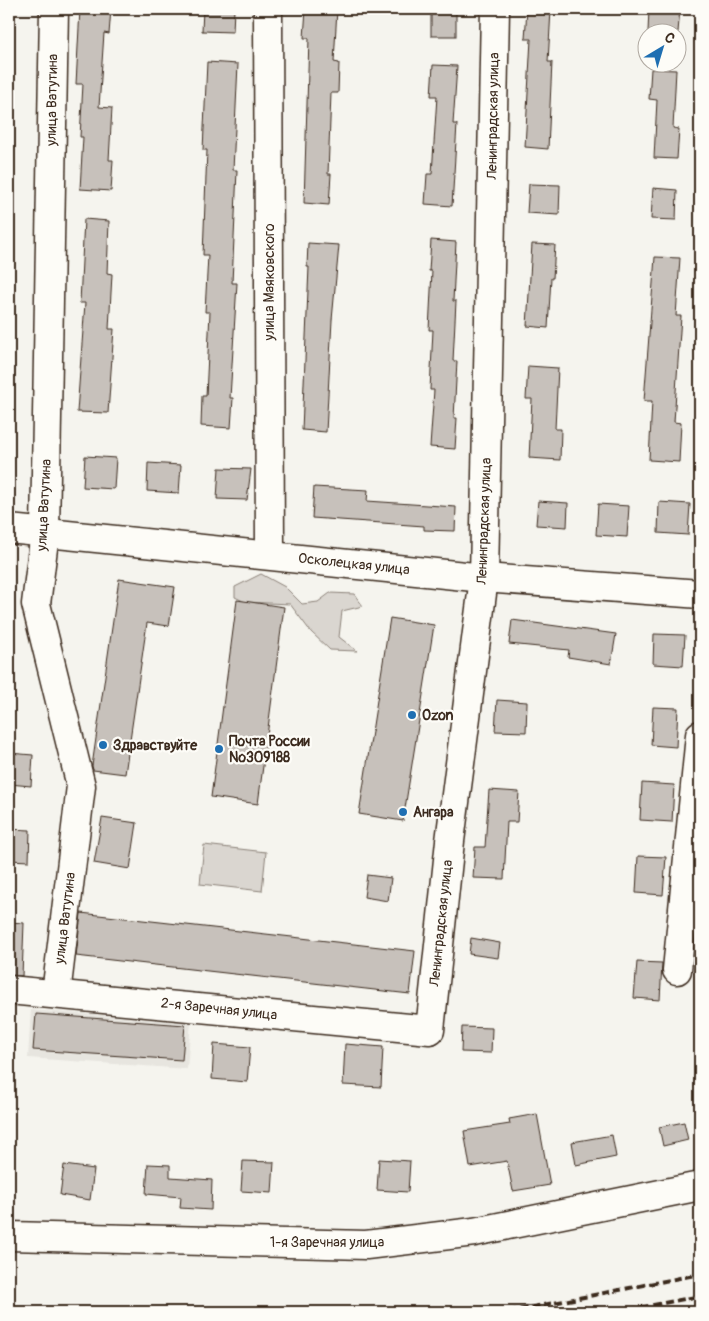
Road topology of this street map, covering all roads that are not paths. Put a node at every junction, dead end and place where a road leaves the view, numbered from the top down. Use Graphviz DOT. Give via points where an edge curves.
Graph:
graph roads {
  1 [pos="54,9"];
  2 [pos="268,9"];
  3 [pos="496,9"];
  4 [pos="9,529"];
  5 [pos="45,532"];
  6 [pos="270,555"];
  7 [pos="484,578"];
  8 [pos="700,594"];
  9 [pos="700,735"];
  10 [pos="677,970"];
  11 [pos="9,990"];
  12 [pos="56,994"];
  13 [pos="430,1030"];
  14 [pos="700,1186"];
  15 [pos="9,1236"];
  1 -- 5 [label="street, улица Ватутина"];
  2 -- 6 [label="street, улица Маяковского"];
  3 -- 7 [label="street, Ленинградская улица"];
  4 -- 5 [label="street, Осколецкая улица"];
  5 -- 6 [label="street, Осколецкая улица"];
  5 -- 12 [label="street, улица Ватутина" via="36,604 81,786"];
  6 -- 7 [label="street, Осколецкая улица"];
  7 -- 8 [label="street, Осколецкая улица"];
  7 -- 13 [label="street, Ленинградская улица" via="450,841"];
  9 -- 10 [label="street"];
  11 -- 12 [label="street, 2-я Заречная улица"];
  12 -- 13 [label="street, 2-я Заречная улица"];
  14 -- 15 [label="street, 1-я Заречная улица" via="474,1232 366,1245"];
}
